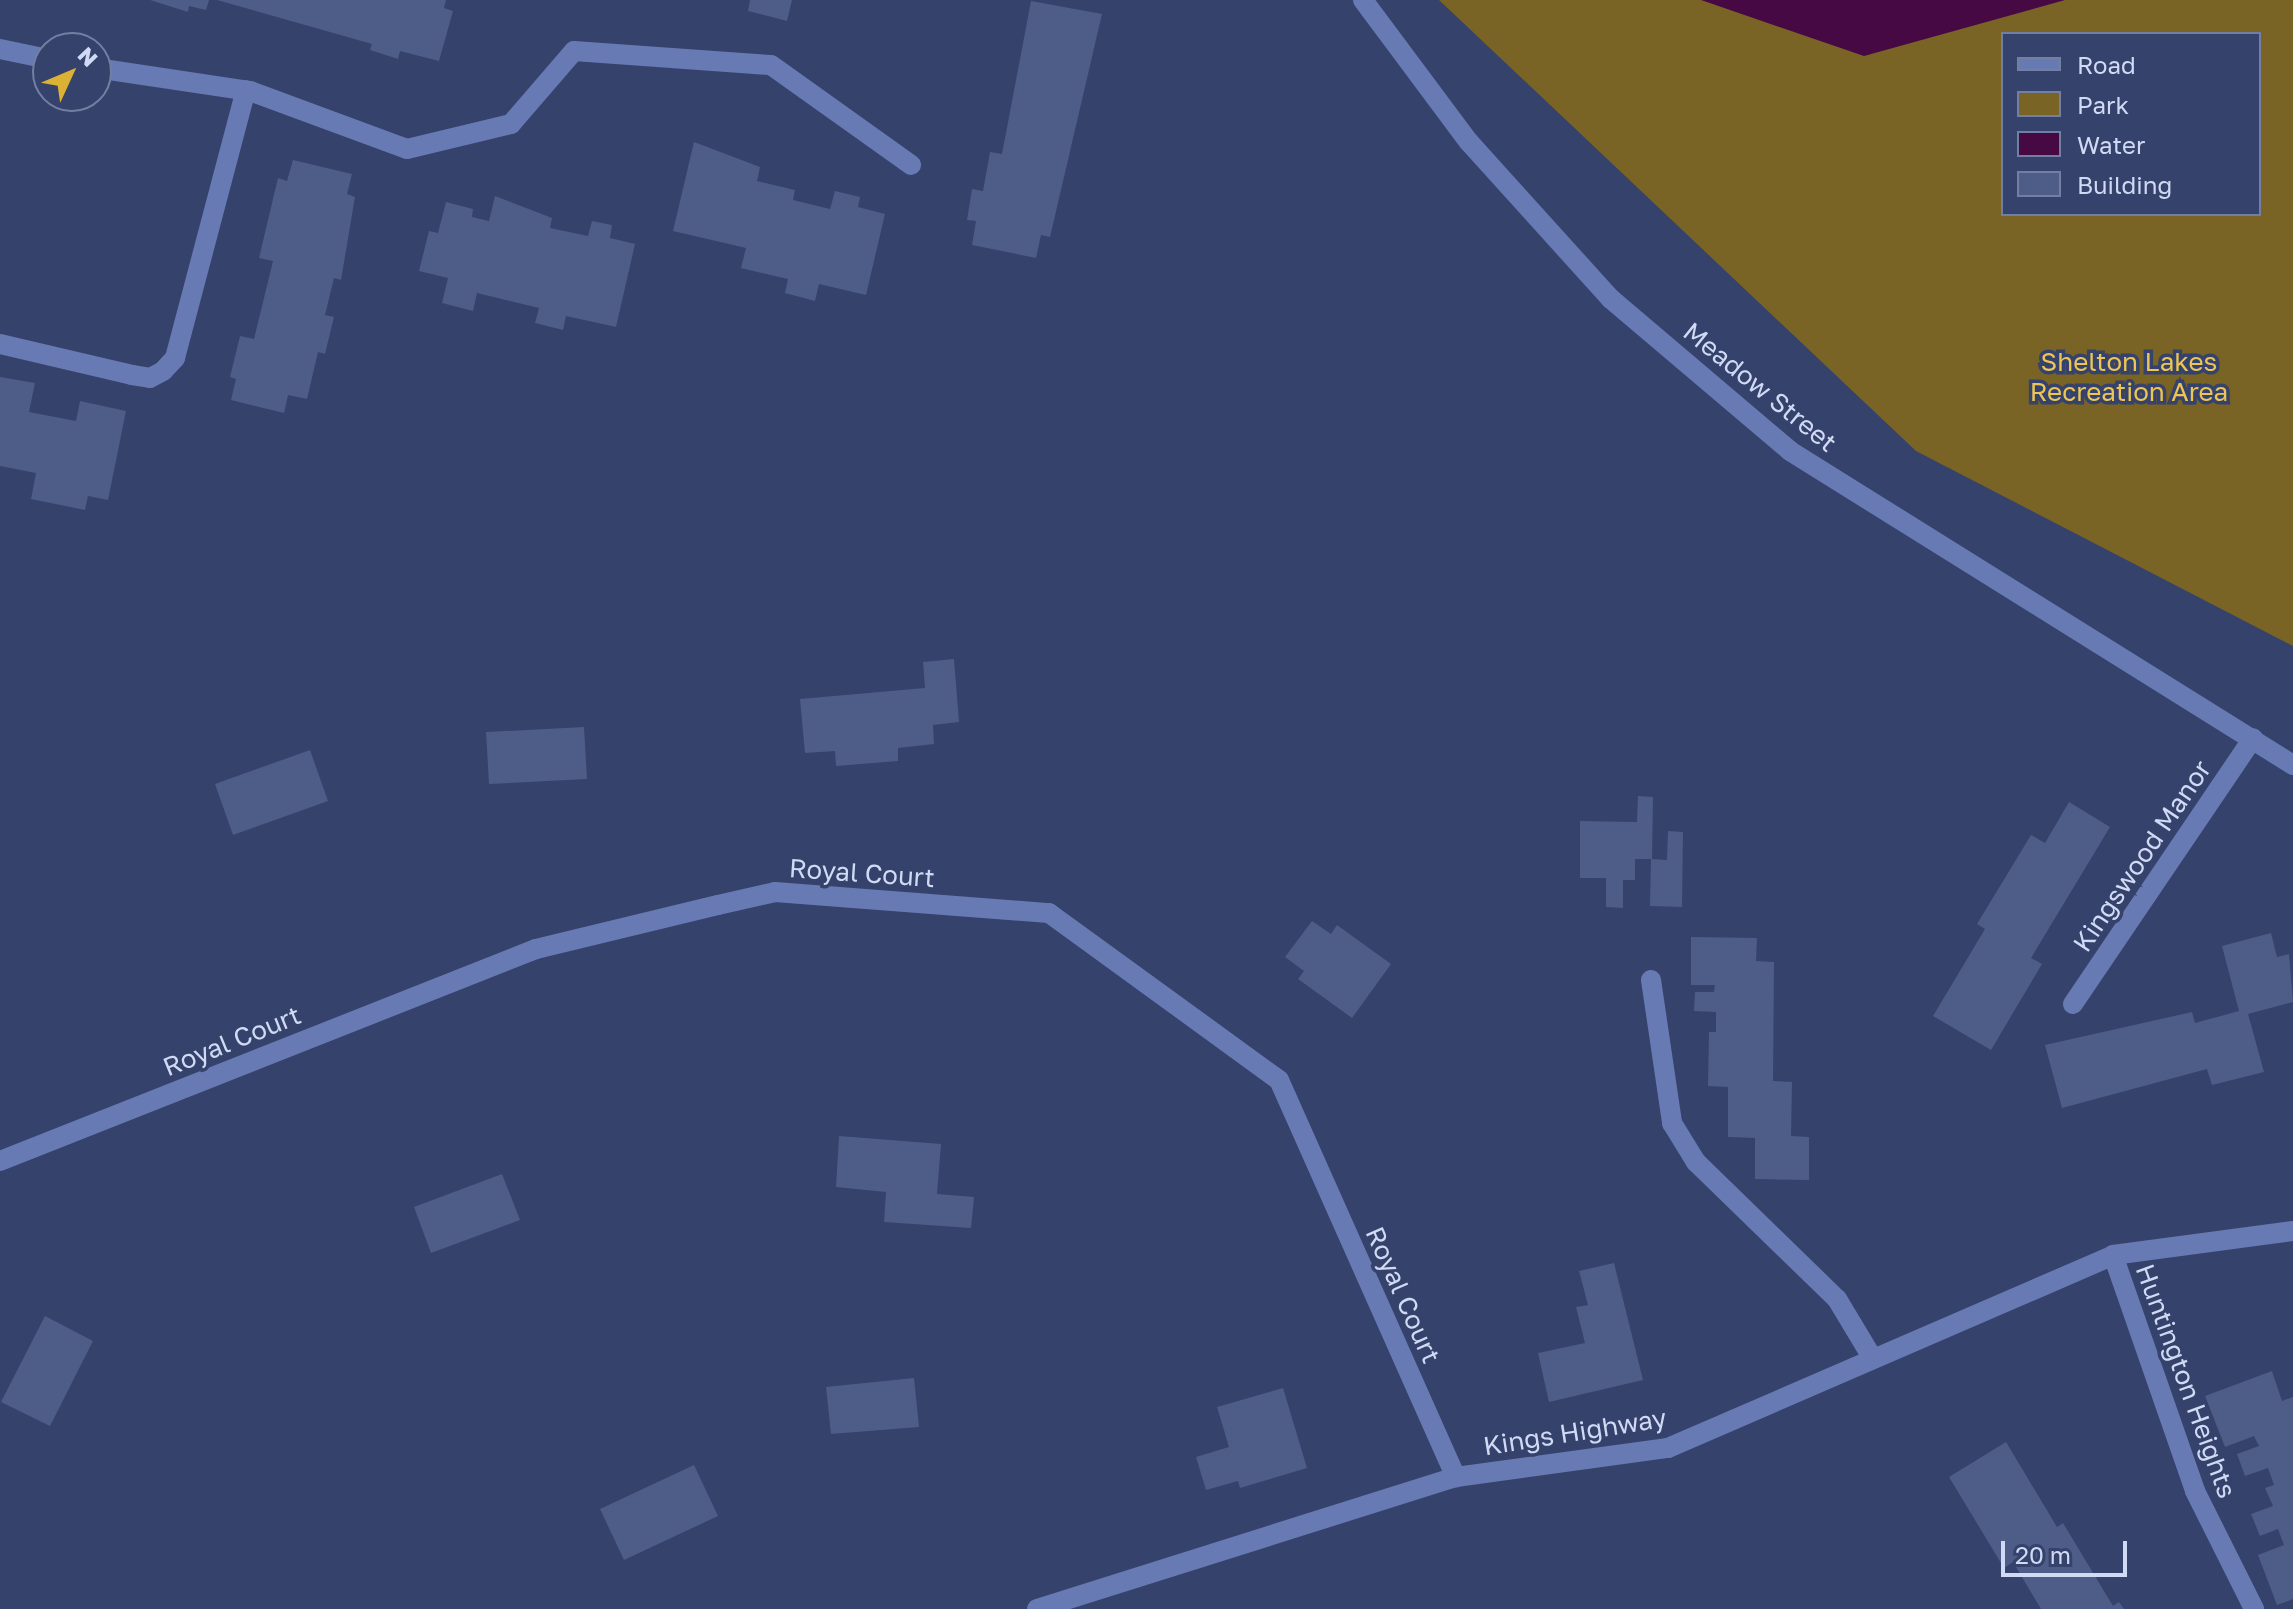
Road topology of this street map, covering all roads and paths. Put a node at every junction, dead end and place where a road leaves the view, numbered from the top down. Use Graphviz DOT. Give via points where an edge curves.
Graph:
graph roads {
  1 [pos="1363,0"];
  2 [pos="0,49"];
  3 [pos="32,56"];
  4 [pos="112,70"];
  5 [pos="246,90"];
  6 [pos="911,165"];
  7 [pos="0,344"];
  8 [pos="2253,738"];
  9 [pos="2293,765"];
  10 [pos="1651,980"];
  11 [pos="2073,1004"];
  12 [pos="0,1161"];
  13 [pos="2293,1231"];
  14 [pos="2113,1255"];
  15 [pos="1873,1359"];
  16 [pos="1456,1477"];
  17 [pos="1037,1609"];
  18 [pos="2254,1609"];
  1 -- 8 [label="street, Meadow Street" via="1469,142 1611,299 1790,451 2082,638"];
  2 -- 3 [label="street"];
  4 -- 5 [label="street"];
  5 -- 6 [label="street" via="407,149 511,124 574,51 771,65"];
  5 -- 7 [label="street" via="175,358 163,371 132,375"];
  8 -- 9 [label="street, Meadow Street"];
  8 -- 11 [label="street, Kingswood Manor"];
  10 -- 15 [label="street" via="1672,1123 1696,1162 1837,1299"];
  12 -- 16 [label="street, Royal Court" via="536,949 718,905 775,892 1049,913 1279,1080"];
  13 -- 14 [label="street, Kings Highway"];
  14 -- 15 [label="street, Kings Highway"];
  14 -- 18 [label="street, Huntington Heights" via="2195,1491"];
  15 -- 16 [label="street, Kings Highway" via="1668,1448"];
  16 -- 17 [label="street, Kings Highway"];
}
